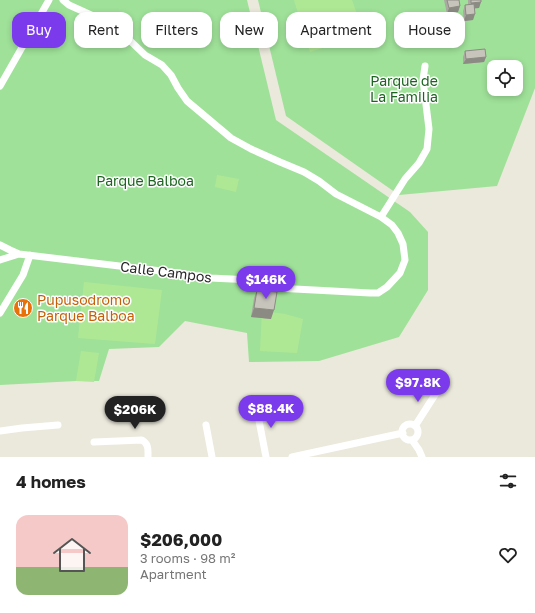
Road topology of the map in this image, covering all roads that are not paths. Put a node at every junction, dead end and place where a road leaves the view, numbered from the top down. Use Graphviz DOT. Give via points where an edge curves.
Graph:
graph roads {
  1 [pos="49,0"];
  2 [pos="63,0"];
  3 [pos="424,66"];
  4 [pos="0,86"];
  5 [pos="381,217"];
  6 [pos="0,245"];
  7 [pos="19,254"];
  8 [pos="30,255"];
  9 [pos="0,260"];
  10 [pos="0,313"];
  11 [pos="438,390"];
  12 [pos="256,405"];
  13 [pos="58,425"];
  14 [pos="206,425"];
  15 [pos="415,426"];
  16 [pos="0,431"];
  17 [pos="402,434"];
  18 [pos="412,440"];
  19 [pos="94,442"];
  20 [pos="148,457"];
  21 [pos="212,457"];
  22 [pos="266,457"];
  23 [pos="292,457"];
  24 [pos="422,457"];
  1 -- 4 [label="street"];
  2 -- 5 [label="street" via="110,24 145,55 162,65 187,101 231,138 304,172 336,194"];
  3 -- 5 [label="street" via="423,80 429,129 427,149"];
  5 -- 8 [label="street, Calle Campos" via="398,233 404,244 405,260 400,273 387,287 370,293 276,288 253,280 210,278"];
  6 -- 7 [label="street"];
  7 -- 8 [label="street, Calle Campos"];
  7 -- 9 [label="street"];
  8 -- 10 [label="street" via="23,275"];
  11 -- 15 [label="street"];
  12 -- 22 [label="street"];
  13 -- 16 [label="street"];
  14 -- 21 [label="street"];
  15 -- 17 [label="street" via="408,425"];
  15 -- 18 [label="street" via="418,432"];
  17 -- 18 [label="street"];
  17 -- 23 [label="street"];
  18 -- 24 [label="street"];
  19 -- 20 [label="street" via="142,440 146,442"];
}
